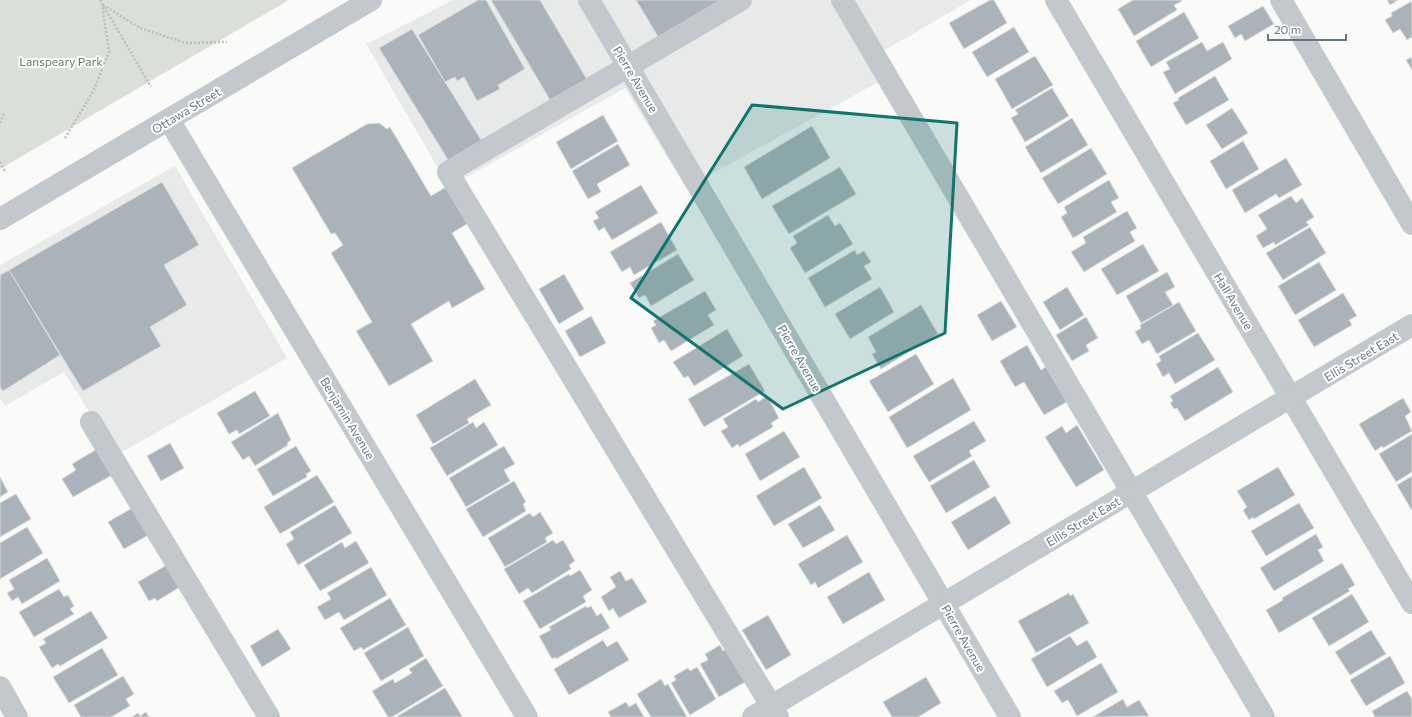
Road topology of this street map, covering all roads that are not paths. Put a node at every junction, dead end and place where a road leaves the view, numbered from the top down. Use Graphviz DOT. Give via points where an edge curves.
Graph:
graph roads {
  1 [pos="371,0"];
  2 [pos="589,0"];
  3 [pos="741,0"];
  4 [pos="842,0"];
  5 [pos="1056,0"];
  6 [pos="1280,0"];
  7 [pos="628,66"];
  8 [pos="169,120"];
  9 [pos="0,220"];
  10 [pos="1412,224"];
  11 [pos="1412,325"];
  12 [pos="1291,397"];
  13 [pos="91,422"];
  14 [pos="1132,492"];
  15 [pos="1412,603"];
  16 [pos="944,604"];
  17 [pos="0,687"];
  18 [pos="768,713"];
  19 [pos="17,717"];
  20 [pos="269,717"];
  21 [pos="527,717"];
  22 [pos="1010,717"];
  23 [pos="1264,717"];
  1 -- 8 [label="street, Ottawa Street"];
  2 -- 7 [label="street, Pierre Avenue"];
  3 -- 7 [label="street"];
  4 -- 14 [label="street"];
  5 -- 12 [label="street, Hall Avenue"];
  6 -- 10 [label="street"];
  7 -- 16 [label="street, Pierre Avenue"];
  7 -- 18 [label="street" via="448,172"];
  8 -- 9 [label="street, Ottawa Street"];
  8 -- 21 [label="street, Benjamin Avenue"];
  11 -- 12 [label="street, Ellis Street East"];
  12 -- 14 [label="street, Ellis Street East"];
  12 -- 15 [label="street, Hall Avenue"];
  13 -- 20 [label="street"];
  14 -- 16 [label="street, Ellis Street East"];
  14 -- 23 [label="street"];
  16 -- 18 [label="street, Ellis Street East"];
  16 -- 22 [label="street, Pierre Avenue"];
  17 -- 19 [label="street"];
}
